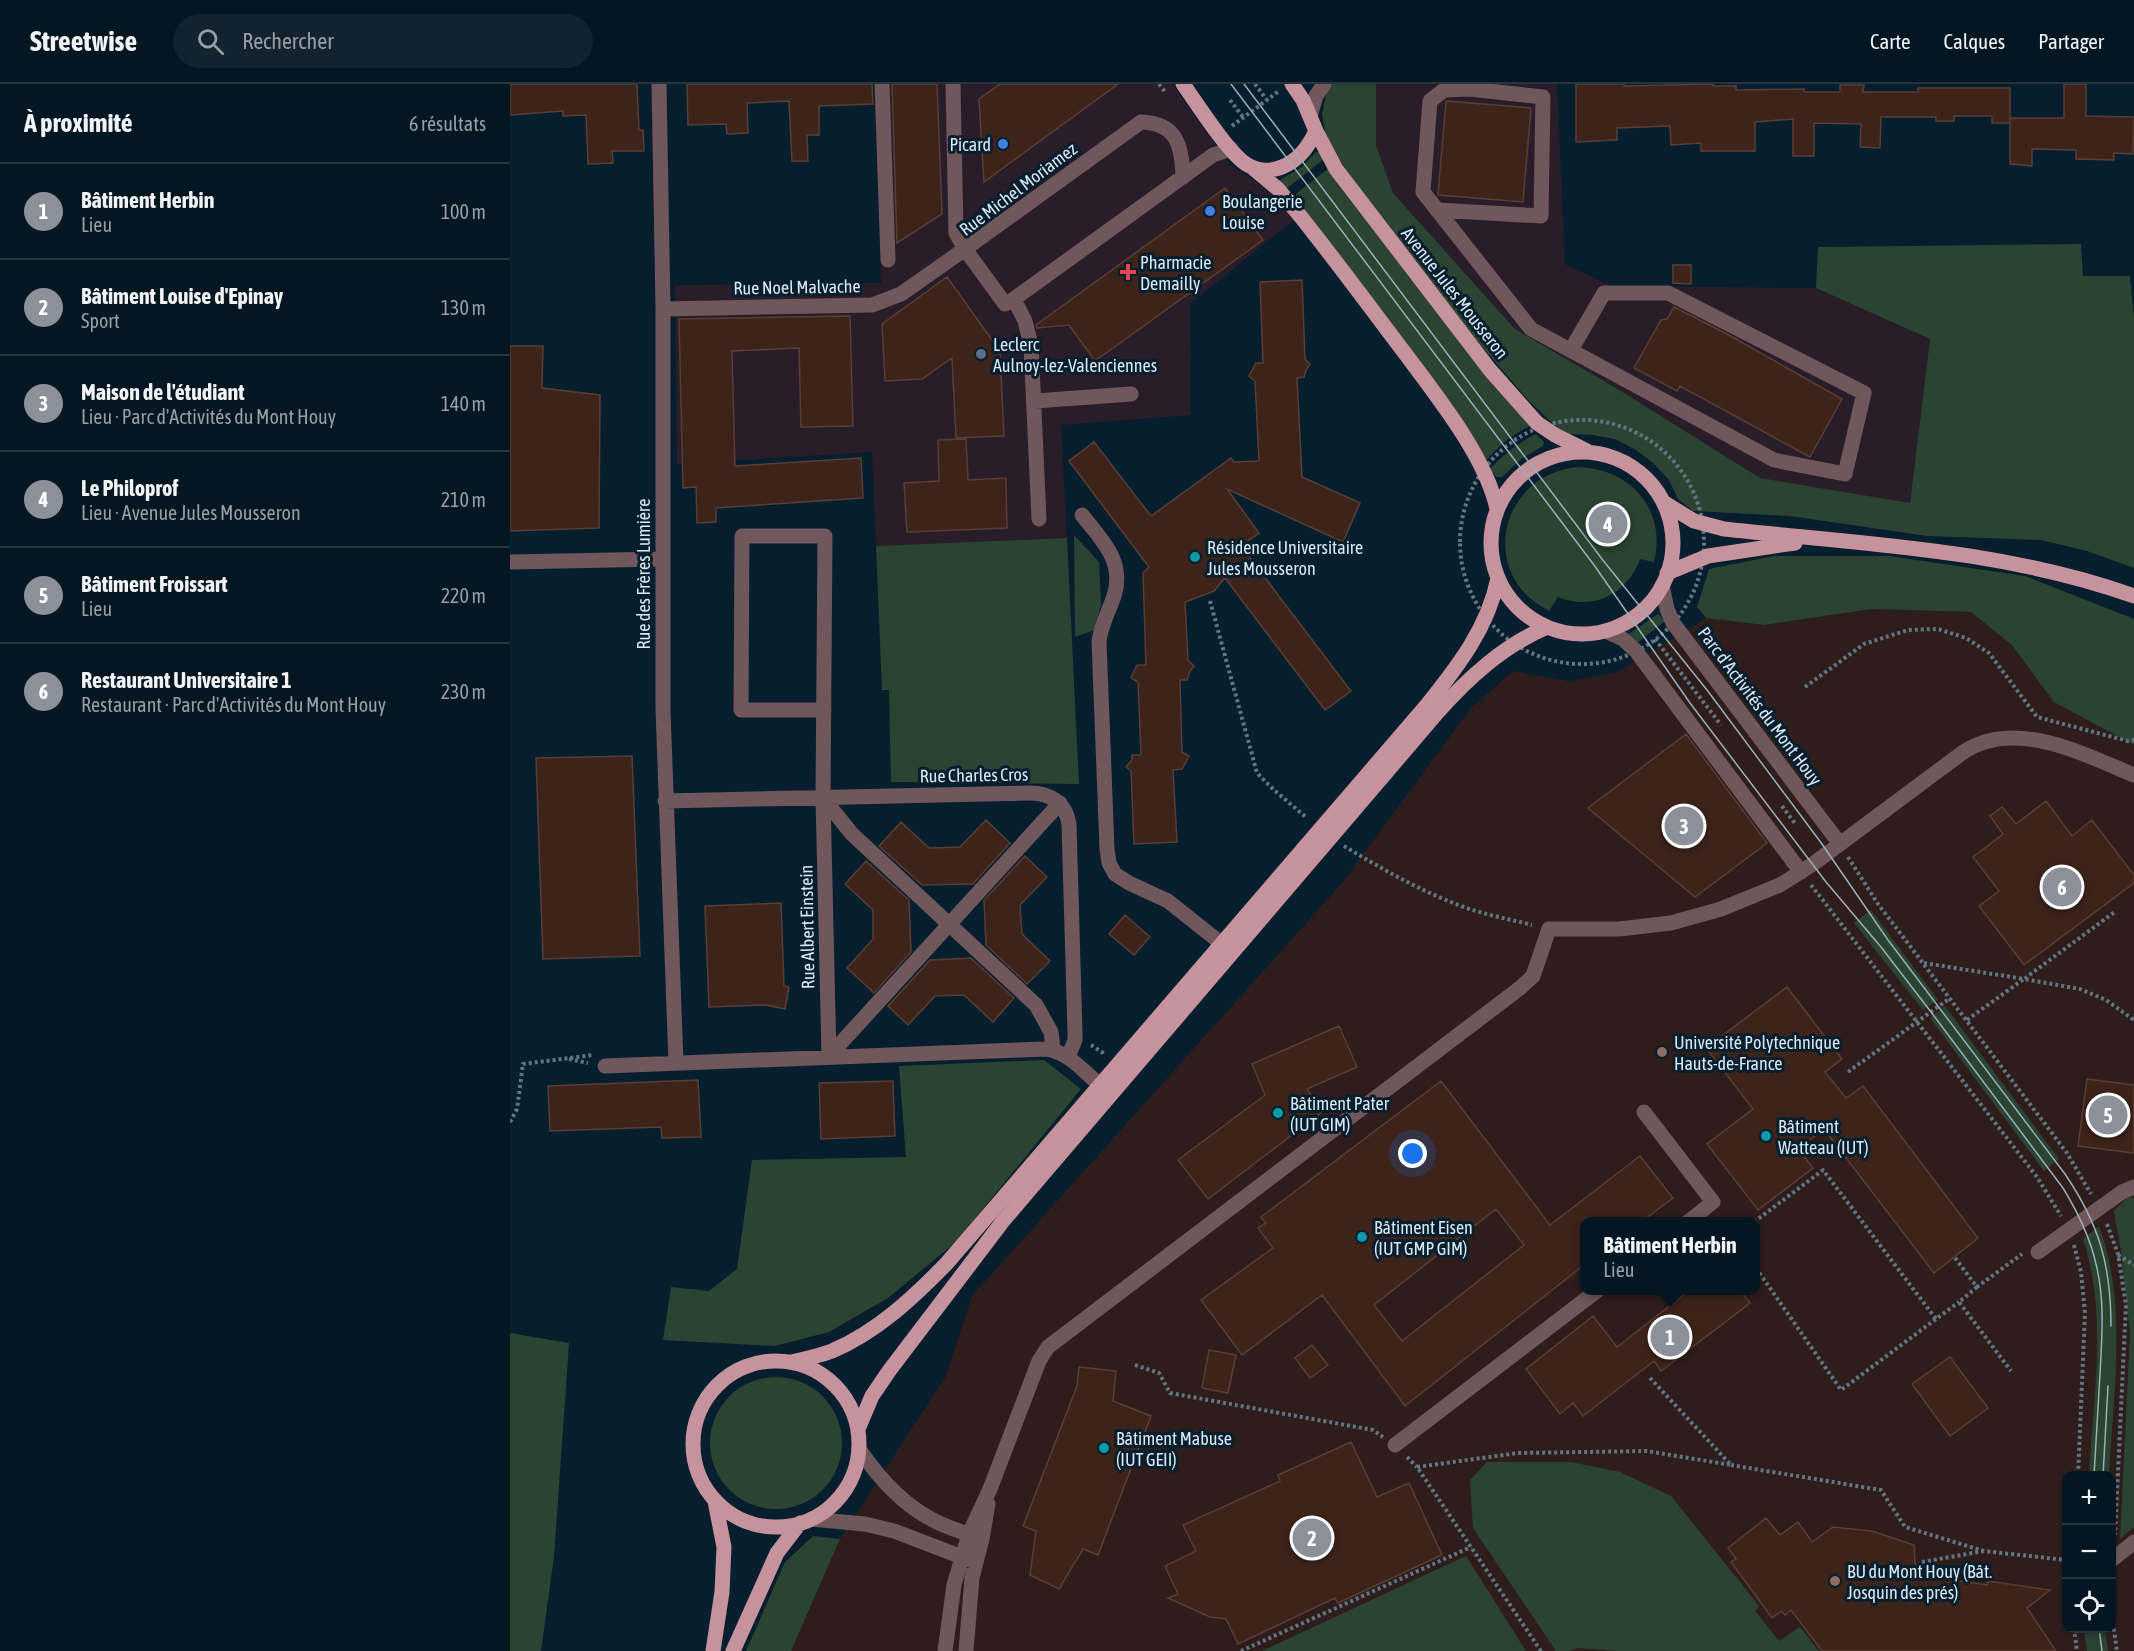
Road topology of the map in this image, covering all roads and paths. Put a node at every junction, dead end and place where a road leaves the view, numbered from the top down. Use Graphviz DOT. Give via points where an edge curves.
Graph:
graph roads {
  1 [pos="658,84"];
  2 [pos="882,84"];
  3 [pos="953,84"];
  4 [pos="1159,84"];
  5 [pos="1183,84"];
  6 [pos="1255,84"];
  7 [pos="1324,84"];
  8 [pos="1288,85"];
  9 [pos="1469,86"];
  10 [pos="1230,100"];
  11 [pos="1267,100"];
  12 [pos="1173,102"];
  13 [pos="1310,116"];
  14 [pos="1243,117"];
  15 [pos="1227,130"];
  16 [pos="1316,131"];
  17 [pos="1231,149"];
  18 [pos="1253,168"];
  19 [pos="1183,177"];
  20 [pos="1437,210"];
  21 [pos="965,249"];
  22 [pos="888,260"];
  23 [pos="1014,299"];
  24 [pos="663,309"];
  25 [pos="1571,350"];
  26 [pos="1131,394"];
  27 [pos="1035,401"];
  28 [pos="1542,427"];
  29 [pos="1589,453"];
  30 [pos="1483,470"];
  31 [pos="1468,477"];
  32 [pos="1474,486"];
  33 [pos="1663,502"];
  34 [pos="1497,509"];
  35 [pos="1082,515"];
  36 [pos="1039,519"];
  37 [pos="1703,523"];
  38 [pos="1821,539"];
  39 [pos="1704,557"];
  40 [pos="663,559"];
  41 [pos="510,562"];
  42 [pos="1498,578"];
  43 [pos="1665,579"];
  44 [pos="2134,596"];
  45 [pos="1487,618"];
  46 [pos="1673,623"];
  47 [pos="1547,627"];
  48 [pos="1605,631"];
  49 [pos="1656,639"];
  50 [pos="1515,643"];
  51 [pos="1636,651"];
  52 [pos="1805,687"];
  53 [pos="824,710"];
  54 [pos="1721,725"];
  55 [pos="2134,740"];
  56 [pos="2134,775"];
  57 [pos="823,798"];
  58 [pos="665,801"];
  59 [pos="1060,803"];
  60 [pos="1782,806"];
  61 [pos="1796,825"];
  62 [pos="1840,844"];
  63 [pos="1802,872"];
  64 [pos="2116,911"];
  65 [pos="949,923"];
  66 [pos="1222,944"];
  67 [pos="1924,963"];
  68 [pos="2024,979"];
  69 [pos="1950,998"];
  70 [pos="1967,1020"];
  71 [pos="2134,1020"];
  72 [pos="1917,1022"];
  73 [pos="1053,1050"];
  74 [pos="830,1056"];
  75 [pos="1068,1057"];
  76 [pos="566,1058"];
  77 [pos="676,1063"];
  78 [pos="523,1064"];
  79 [pos="605,1066"];
  80 [pos="1848,1072"];
  81 [pos="1101,1086"];
  82 [pos="1644,1112"];
  83 [pos="510,1122"];
  84 [pos="2134,1187"];
  85 [pos="1693,1217"];
  86 [pos="1759,1217"];
  87 [pos="2068,1230"];
  88 [pos="2032,1252"];
  89 [pos="2118,1254"];
  90 [pos="1955,1258"];
  91 [pos="2134,1266"];
  92 [pos="1760,1275"];
  93 [pos="1977,1287"];
  94 [pos="1591,1295"];
  95 [pos="1959,1302"];
  96 [pos="1936,1319"];
  97 [pos="791,1362"];
  98 [pos="1135,1365"];
  99 [pos="2011,1371"];
  100 [pos="1650,1378"];
  101 [pos="858,1429"];
  102 [pos="1395,1445"];
  103 [pos="859,1449"];
  104 [pos="1731,1465"];
  105 [pos="1417,1467"];
  106 [pos="2078,1471"];
  107 [pos="716,1501"];
  108 [pos="806,1521"];
  109 [pos="975,1537"];
  110 [pos="2134,1542"];
  111 [pos="1471,1547"];
  112 [pos="1984,1551"];
  113 [pos="2116,1557"];
  114 [pos="968,1559"];
  115 [pos="2062,1559"];
  116 [pos="1922,1562"];
  117 [pos="2075,1633"];
  118 [pos="713,1651"];
  119 [pos="733,1651"];
  120 [pos="945,1651"];
  121 [pos="966,1651"];
  122 [pos="1241,1651"];
  123 [pos="1541,1651"];
  124 [pos="2077,1651"];
  1 -- 24 [label="street, Rue des Frères Lumière"];
  2 -- 22 [label="street"];
  3 -- 21 [label="street" via="956,233"];
  4 -- 12 [label="path"];
  5 -- 17 [label="main road"];
  6 -- 11 [label="path"];
  7 -- 13 [label="street"];
  8 -- 11 [label="path"];
  8 -- 13 [label="main road, Avenue Jules Mousseron"];
  9 -- 20 [label="street" via="1444,90 1430,101 1423,192"];
  9 -- 20 [label="street" via="1543,97 1541,216"];
  10 -- 14 [label="path"];
  11 -- 14 [label="path"];
  13 -- 16 [label="main road, Avenue Jules Mousseron"];
  14 -- 15 [label="path"];
  16 -- 18 [label="main road" via="1304,152 1290,163 1274,170"];
  16 -- 28 [label="main road, Avenue Jules Mousseron" via="1336,169 1399,253 1500,383"];
  17 -- 18 [label="main road"];
  17 -- 19 [label="street" via="1217,153"];
  18 -- 30 [label="main road" via="1278,189 1334,259 1438,398"];
  19 -- 21 [label="street, Rue Michel Moriamez" via="1182,153 1173,134 1154,123 1141,122"];
  19 -- 23 [label="street"];
  20 -- 25 [label="street" via="1531,329"];
  21 -- 23 [label="street, Rue Michel Moriamez" via="1005,304"];
  21 -- 24 [label="street, Rue Noel Malvache" via="900,294 872,305"];
  23 -- 27 [label="street" via="1029,332"];
  24 -- 40 [label="street, Rue des Frères Lumière"];
  25 -- 25 [label="street" via="1774,460 1845,474 1864,393 1668,294 1604,293"];
  26 -- 27 [label="street"];
  27 -- 36 [label="street"];
  28 -- 29 [label="main road, Avenue Jules Mousseron"];
  28 -- 30 [label="path" via="1509,444"];
  28 -- 37 [label="path" via="1569,420 1596,420 1622,426 1646,438 1684,474"];
  29 -- 33 [label="main road" via="1616,459 1632,468"];
  29 -- 34 [label="main road" via="1560,455 1541,462 1511,486"];
  30 -- 32 [label="path"];
  30 -- 34 [label="main road"];
  31 -- 32 [label="path"];
  32 -- 45 [label="path" via="1462,521 1461,558 1472,594"];
  33 -- 37 [label="main road"];
  33 -- 43 [label="main road" via="1672,537"];
  34 -- 42 [label="main road" via="1491,544"];
  35 -- 66 [label="street" via="1109,548 1116,566 1114,595 1099,640 1111,870 1121,879 1168,900"];
  37 -- 38 [label="main road" via="1724,529"];
  37 -- 39 [label="path"];
  38 -- 39 [label="main road"];
  38 -- 44 [label="main road" via="1980,556 2051,570"];
  39 -- 43 [label="main road"];
  39 -- 46 [label="path" via="1694,592"];
  40 -- 41 [label="street"];
  40 -- 58 [label="street, Rue des Frères Lumière"];
  42 -- 45 [label="main road"];
  42 -- 47 [label="main road" via="1517,608"];
  43 -- 46 [label="street, Parc d'Activités du Mont Houy" via="1667,609"];
  43 -- 48 [label="main road" via="1637,615"];
  45 -- 50 [label="path"];
  45 -- 66 [label="main road" via="1470,648 1427,705"];
  46 -- 49 [label="path"];
  46 -- 62 [label="street, Parc d'Activités du Mont Houy"];
  47 -- 48 [label="main road" via="1575,634"];
  47 -- 50 [label="main road"];
  48 -- 51 [label="street" via="1623,639"];
  49 -- 51 [label="path"];
  49 -- 54 [label="path"];
  50 -- 51 [label="path" via="1547,658 1583,664"];
  50 -- 101 [label="main road" via="1485,665 1445,704 1003,1221 900,1355 872,1396"];
  51 -- 63 [label="street"];
  52 -- 55 [label="path" via="1864,644 1908,630 1938,629 1966,638 1989,653 2037,717"];
  53 -- 53 [label="street, Rue Albert Einstein" via="825,536 742,536 741,710"];
  53 -- 57 [label="street, Rue Albert Einstein"];
  56 -- 62 [label="street" via="2037,740 1991,741 1962,753"];
  57 -- 58 [label="street, Rue Charles Cros"];
  57 -- 59 [label="street, Rue Charles Cros" via="1037,793"];
  57 -- 65 [label="street" via="852,834"];
  57 -- 74 [label="street, Rue Albert Einstein"];
  58 -- 77 [label="street, Rue des Frères Lumière"];
  59 -- 65 [label="street"];
  59 -- 75 [label="street" via="1069,824 1075,1040"];
  60 -- 61 [label="path"];
  62 -- 63 [label="street"];
  63 -- 72 [label="path"];
  63 -- 109 [label="street" via="1735,904 1671,923 1619,929 1549,929 1533,976 1520,988 1048,1347 1039,1361"];
  64 -- 68 [label="path"];
  65 -- 73 [label="street" via="1036,1005 1051,1032"];
  65 -- 74 [label="street"];
  66 -- 81 [label="main road"];
  67 -- 68 [label="path"];
  68 -- 70 [label="path"];
  68 -- 71 [label="path" via="2080,988"];
  69 -- 72 [label="path"];
  72 -- 80 [label="path"];
  72 -- 87 [label="path" via="2037,1177"];
  73 -- 74 [label="street"];
  73 -- 75 [label="street"];
  74 -- 77 [label="street"];
  75 -- 81 [label="street"];
  76 -- 79 [label="path"];
  77 -- 79 [label="street"];
  78 -- 83 [label="path" via="517,1109"];
  81 -- 97 [label="main road" via="916,1294 857,1339 830,1352"];
  82 -- 85 [label="street" via="1713,1202"];
  84 -- 87 [label="street"];
  86 -- 96 [label="path" via="1822,1170"];
  87 -- 88 [label="street"];
  87 -- 106 [label="path" via="2077,1252 2085,1299"];
  88 -- 93 [label="path"];
  89 -- 91 [label="path"];
  90 -- 93 [label="path"];
  92 -- 96 [label="path" via="1841,1390"];
  93 -- 95 [label="path"];
  94 -- 102 [label="street"];
  95 -- 96 [label="path"];
  95 -- 99 [label="path"];
  97 -- 101 [label="main road" via="815,1370 835,1385 850,1405"];
  97 -- 107 [label="main road" via="765,1362 740,1369 719,1383 703,1404 694,1428 693,1454 701,1479"];
  98 -- 102 [label="path" via="1160,1373 1170,1393 1373,1430"];
  100 -- 104 [label="path"];
  101 -- 103 [label="main road"];
  102 -- 105 [label="path"];
  103 -- 108 [label="main road" via="847,1487 831,1505"];
  103 -- 109 [label="street" via="880,1477 919,1512"];
  104 -- 105 [label="path" via="1647,1451 1518,1453"];
  104 -- 112 [label="path" via="1881,1490 1905,1527"];
  105 -- 111 [label="path"];
  107 -- 108 [label="main road" via="751,1523 776,1527"];
  107 -- 118 [label="main road" via="724,1547"];
  108 -- 114 [label="street" via="875,1526"];
  108 -- 119 [label="main road" via="777,1553"];
  109 -- 114 [label="street"];
  110 -- 113 [label="street"];
  111 -- 122 [label="path"];
  111 -- 123 [label="path"];
  112 -- 115 [label="path"];
  112 -- 116 [label="path"];
  114 -- 120 [label="street" via="954,1585"];
  114 -- 121 [label="street"];
  117 -- 124 [label="path"];
}
